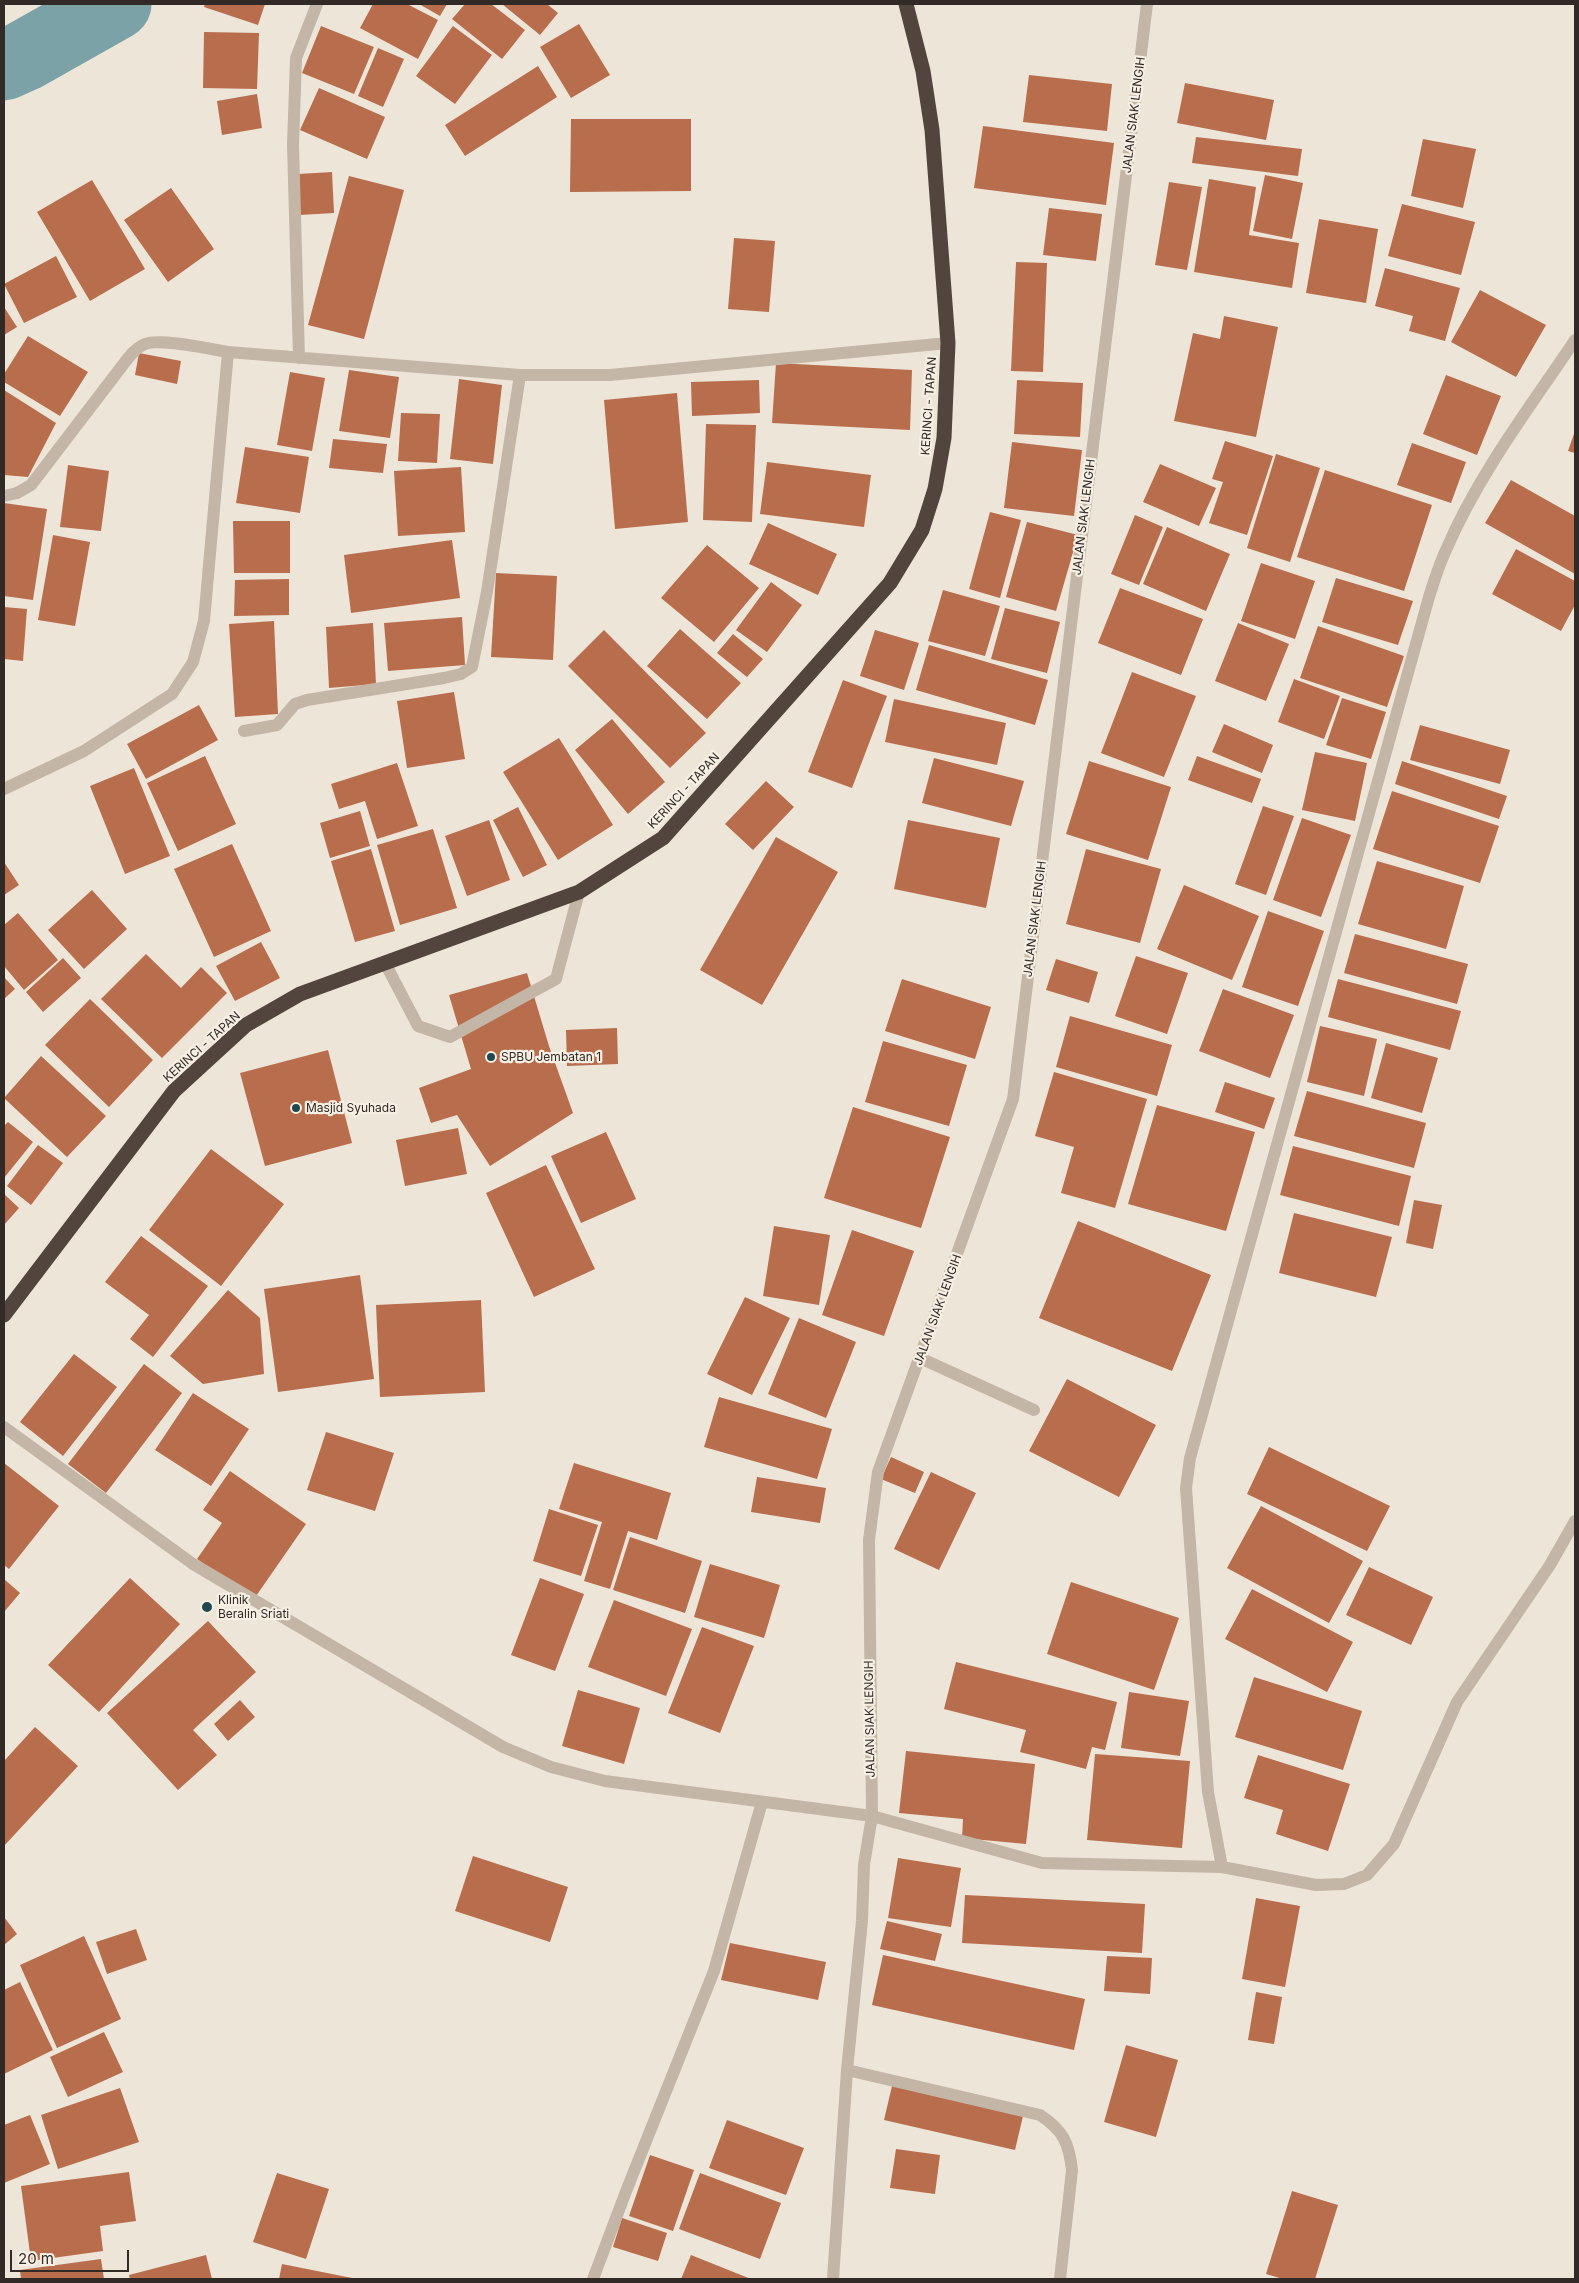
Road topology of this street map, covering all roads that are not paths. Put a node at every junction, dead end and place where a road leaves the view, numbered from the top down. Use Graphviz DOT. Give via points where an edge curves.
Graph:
graph roads {
  1 [pos="318,4"];
  2 [pos="906,4"];
  3 [pos="1147,4"];
  4 [pos="1575,340"];
  5 [pos="948,343"];
  6 [pos="228,352"];
  7 [pos="299,358"];
  8 [pos="520,375"];
  9 [pos="4,496"];
  10 [pos="244,731"];
  11 [pos="4,789"];
  12 [pos="579,892"];
  13 [pos="385,963"];
  14 [pos="5,1310"];
  15 [pos="920,1358"];
  16 [pos="1034,1410"];
  17 [pos="4,1427"];
  18 [pos="1575,1521"];
  19 [pos="762,1802"];
  20 [pos="872,1816"];
  21 [pos="1222,1867"];
  22 [pos="847,2070"];
  23 [pos="593,2279"];
  24 [pos="833,2279"];
  25 [pos="1060,2279"];
  1 -- 7 [label="street" via="296,58 293,145"];
  2 -- 5 [label="highway, KERINCI - TAPAN" via="923,71 932,130"];
  3 -- 15 [label="street, JALAN SIAK LENGIH" via="1013,1099"];
  4 -- 21 [label="street" via="1497,456 1468,507 1446,550 1429,597 1190,1458 1186,1488 1208,1792"];
  5 -- 8 [label="street" via="610,374"];
  5 -- 12 [label="highway, KERINCI - TAPAN" via="944,438 935,489 922,530 890,583 663,838"];
  6 -- 7 [label="street"];
  6 -- 9 [label="street" via="165,342 145,344 122,366 31,486"];
  6 -- 11 [label="street" via="204,621 192,662 172,694 84,751"];
  7 -- 8 [label="street"];
  8 -- 10 [label="street" via="487,592 472,667 444,678 307,700 295,704 277,725"];
  12 -- 13 [label="highway, KERINCI - TAPAN"];
  12 -- 13 [label="street" via="556,979 450,1037 418,1026"];
  13 -- 14 [label="highway, KERINCI - TAPAN" via="300,994 246,1025 174,1091"];
  15 -- 16 [label="street"];
  15 -- 20 [label="street, JALAN SIAK LENGIH" via="878,1472 869,1540"];
  17 -- 19 [label="street" via="193,1564 502,1747 551,1767 605,1782"];
  18 -- 21 [label="street" via="1550,1565 1457,1702 1394,1844 1367,1875 1344,1884 1316,1886"];
  19 -- 20 [label="street"];
  19 -- 23 [label="street" via="714,1971"];
  20 -- 21 [label="street" via="1042,1862"];
  20 -- 22 [label="street, JALAN SIAK LENGIH" via="864,1865 862,1921"];
  22 -- 24 [label="street, JALAN SIAK LENGIH"];
  22 -- 25 [label="street" via="1040,2115 1056,2126 1070,2154 1072,2170"];
}
